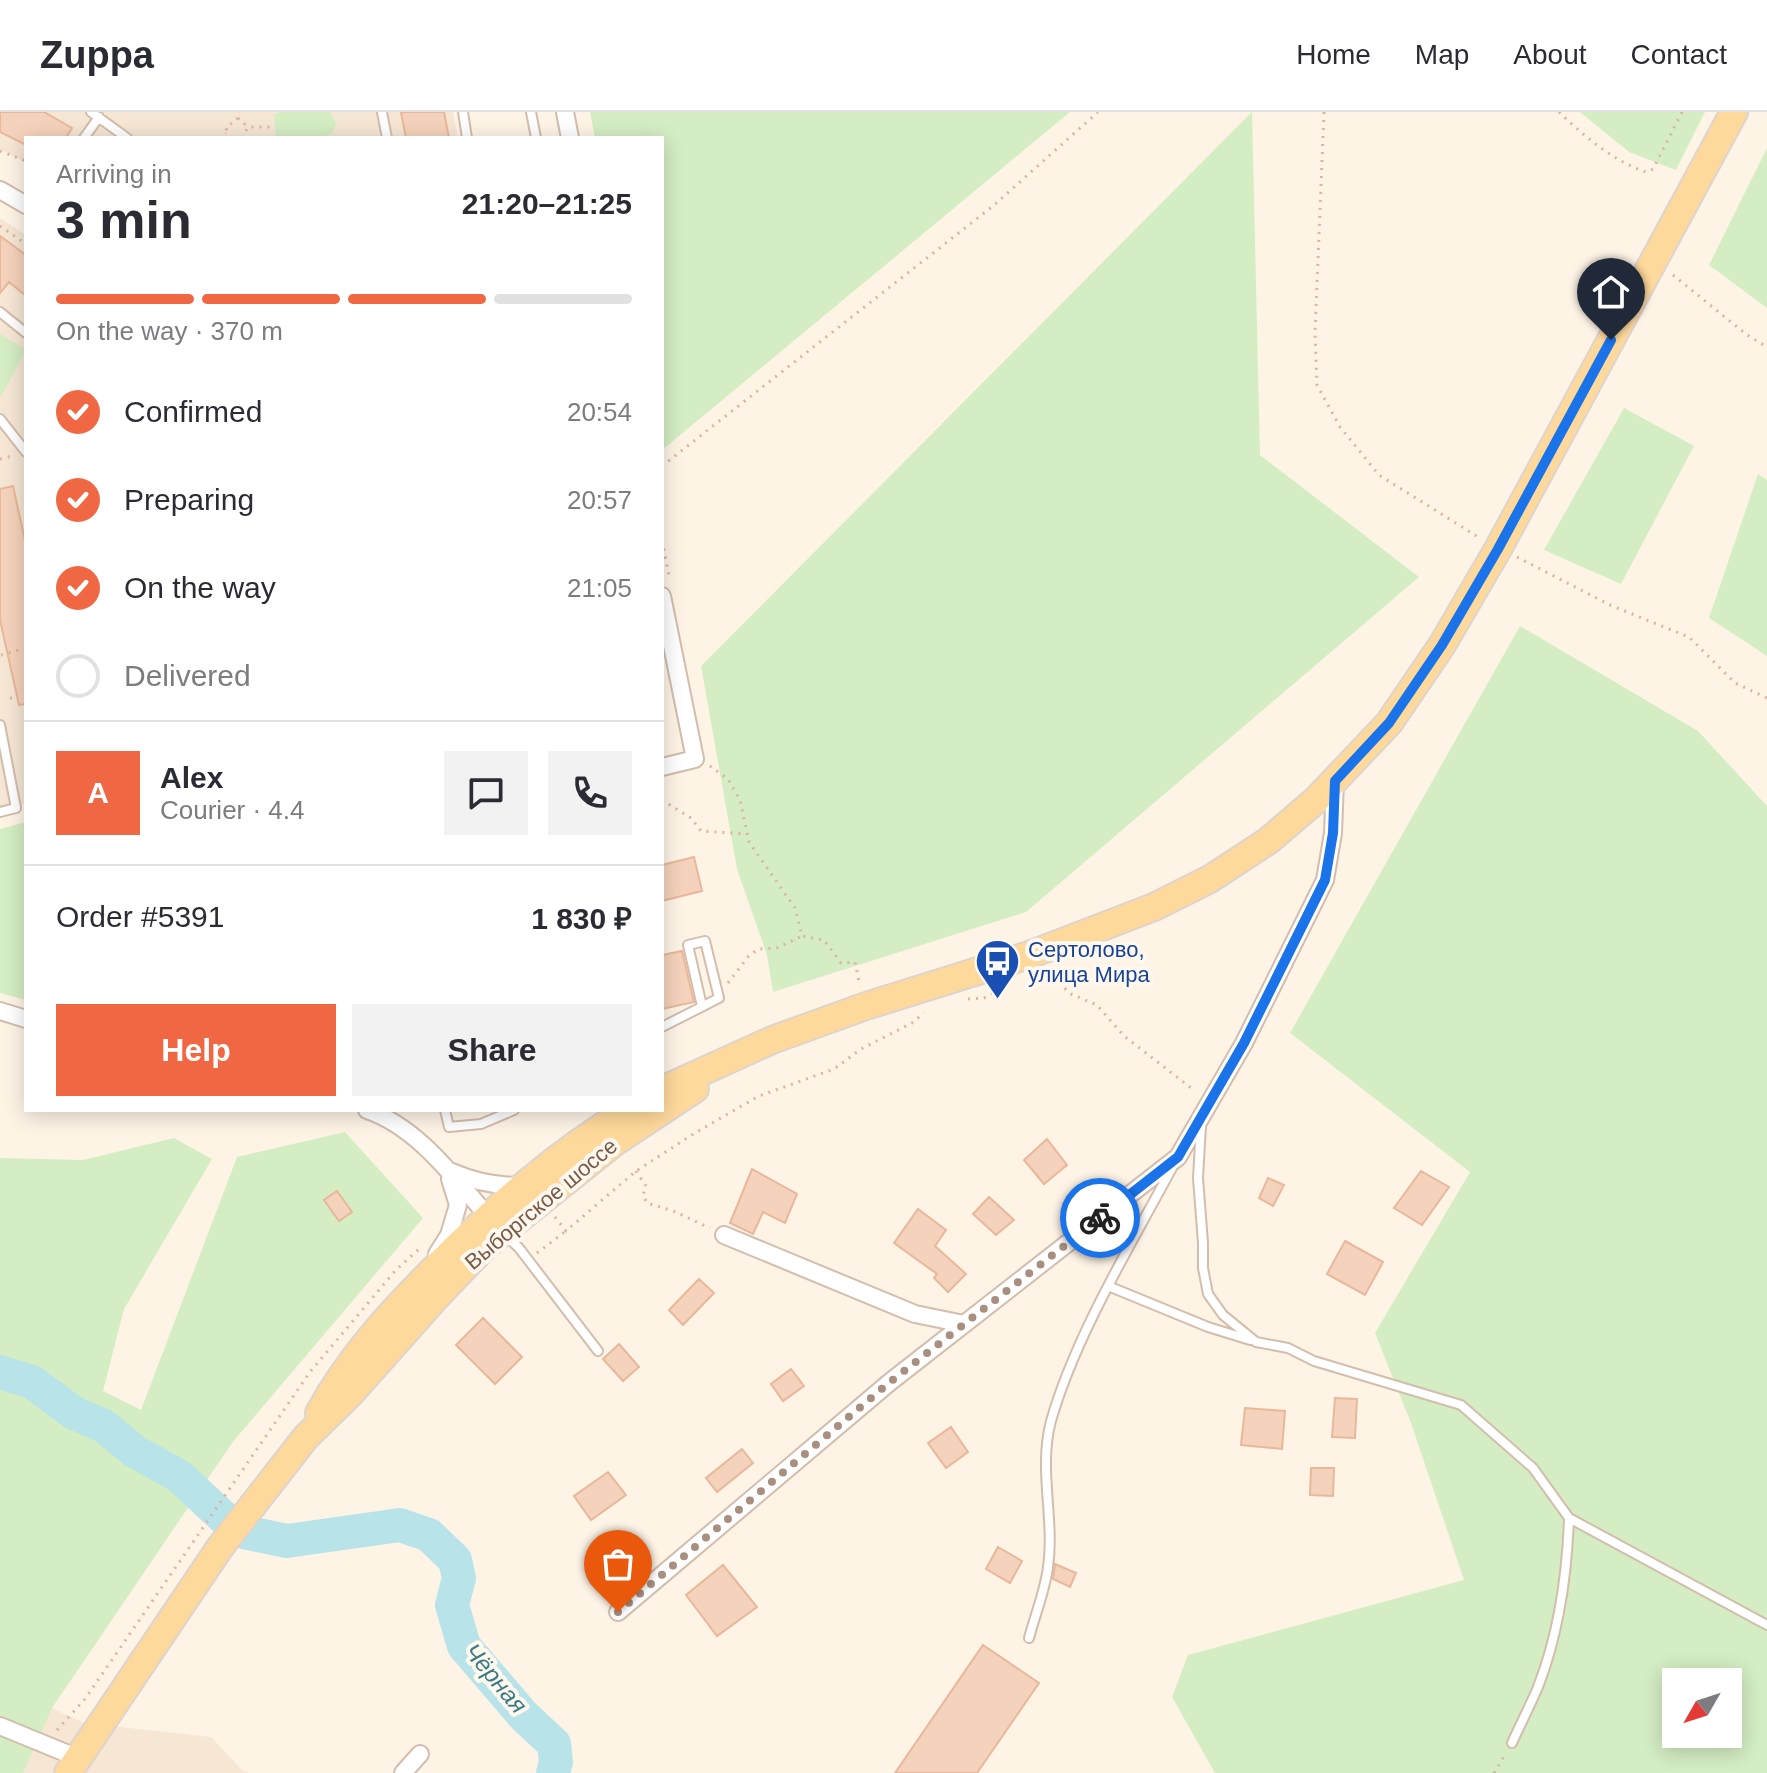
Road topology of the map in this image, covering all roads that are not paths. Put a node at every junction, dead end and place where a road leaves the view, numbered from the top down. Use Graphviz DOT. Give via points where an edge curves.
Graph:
graph roads {
  1 [pos="382,112"];
  2 [pos="462,112"];
  3 [pos="531,112"];
  4 [pos="565,112"];
  5 [pos="1734,112"];
  6 [pos="95,115"];
  7 [pos="85,136"];
  8 [pos="124,136"];
  9 [pos="387,136"];
  10 [pos="467,136"];
  11 [pos="536,136"];
  12 [pos="570,136"];
  13 [pos="0,190"];
  14 [pos="24,204"];
  15 [pos="0,312"];
  16 [pos="24,331"];
  17 [pos="0,419"];
  18 [pos="24,449"];
  19 [pos="664,606"];
  20 [pos="0,725"];
  21 [pos="664,767"];
  22 [pos="1335,781"];
  23 [pos="0,812"];
  24 [pos="702,1006"];
  25 [pos="0,1011"];
  26 [pos="24,1018"];
  27 [pos="664,1026"];
  28 [pos="772,1040"];
  29 [pos="664,1089"];
  30 [pos="664,1110"];
  31 [pos="371,1112"];
  32 [pos="445,1112"];
  33 [pos="509,1112"];
  34 [pos="626,1112"];
  35 [pos="661,1112"];
  36 [pos="1201,1118"];
  37 [pos="1178,1157"];
  38 [pos="446,1170"];
  39 [pos="520,1186"];
  40 [pos="494,1224"];
  41 [pos="724,1235"];
  42 [pos="1108,1286"];
  43 [pos="416,1287"];
  44 [pos="964,1324"];
  45 [pos="1256,1342"];
  46 [pos="598,1351"];
  47 [pos="306,1437"];
  48 [pos="1569,1518"];
  49 [pos="618,1612"];
  50 [pos="1767,1625"];
  51 [pos="1029,1638"];
  52 [pos="0,1726"];
  53 [pos="1512,1743"];
  54 [pos="420,1754"];
  55 [pos="73,1765"];
  56 [pos="403,1773"];
  1 -- 9 [label="lane"];
  2 -- 10 [label="lane"];
  3 -- 11 [label="lane"];
  4 -- 12 [label="street"];
  5 -- 22 [label="main road, Выборгское шоссе" via="1442,645 1389,723"];
  6 -- 7 [label="lane"];
  6 -- 8 [label="lane"];
  13 -- 14 [label="street"];
  15 -- 16 [label="lane"];
  17 -- 18 [label="lane"];
  19 -- 21 [label="street" via="695,759"];
  20 -- 23 [label="lane" via="16,808"];
  22 -- 28 [label="main road, Выборгское шоссе" via="1268,841 1154,907 1029,955"];
  22 -- 36 [label="street" via="1325,880"];
  24 -- 24 [label="lane" via="719,998 705,941 688,945"];
  24 -- 27 [label="lane"];
  25 -- 26 [label="street"];
  28 -- 29 [label="main road, Выборгское шоссе"];
  28 -- 30 [label="main road, Выборгское шоссе"];
  31 -- 38 [label="street" via="398,1124"];
  32 -- 33 [label="lane" via="449,1127 481,1124"];
  34 -- 39 [label="main road, Выборгское шоссе"];
  35 -- 40 [label="main road, Выборгское шоссе"];
  36 -- 37 [label="street"];
  36 -- 45 [label="lane" via="1198,1178 1208,1294 1223,1315"];
  37 -- 42 [label="lane"];
  37 -- 44 [label="street"];
  38 -- 39 [label="street" via="496,1186"];
  38 -- 40 [label="street"];
  38 -- 43 [label="street" via="458,1205 449,1235"];
  39 -- 40 [label="main road, Выборгское шоссе"];
  40 -- 43 [label="main road, Выборгское шоссе"];
  40 -- 46 [label="lane" via="519,1248"];
  40 -- 47 [label="main road, Выборгское шоссе" via="438,1295"];
  41 -- 44 [label="street" via="915,1314"];
  42 -- 45 [label="lane"];
  42 -- 51 [label="lane" via="1051,1422 1046,1453 1048,1567"];
  43 -- 47 [label="main road, Выборгское шоссе" via="337,1379"];
  44 -- 49 [label="street"];
  45 -- 48 [label="lane" via="1461,1405 1533,1468"];
  47 -- 55 [label="main road, Выборгское шоссе" via="221,1546"];
  48 -- 50 [label="lane"];
  48 -- 53 [label="lane" via="1557,1622 1538,1687"];
  52 -- 55 [label="street" via="43,1743"];
  54 -- 56 [label="street"];
}
